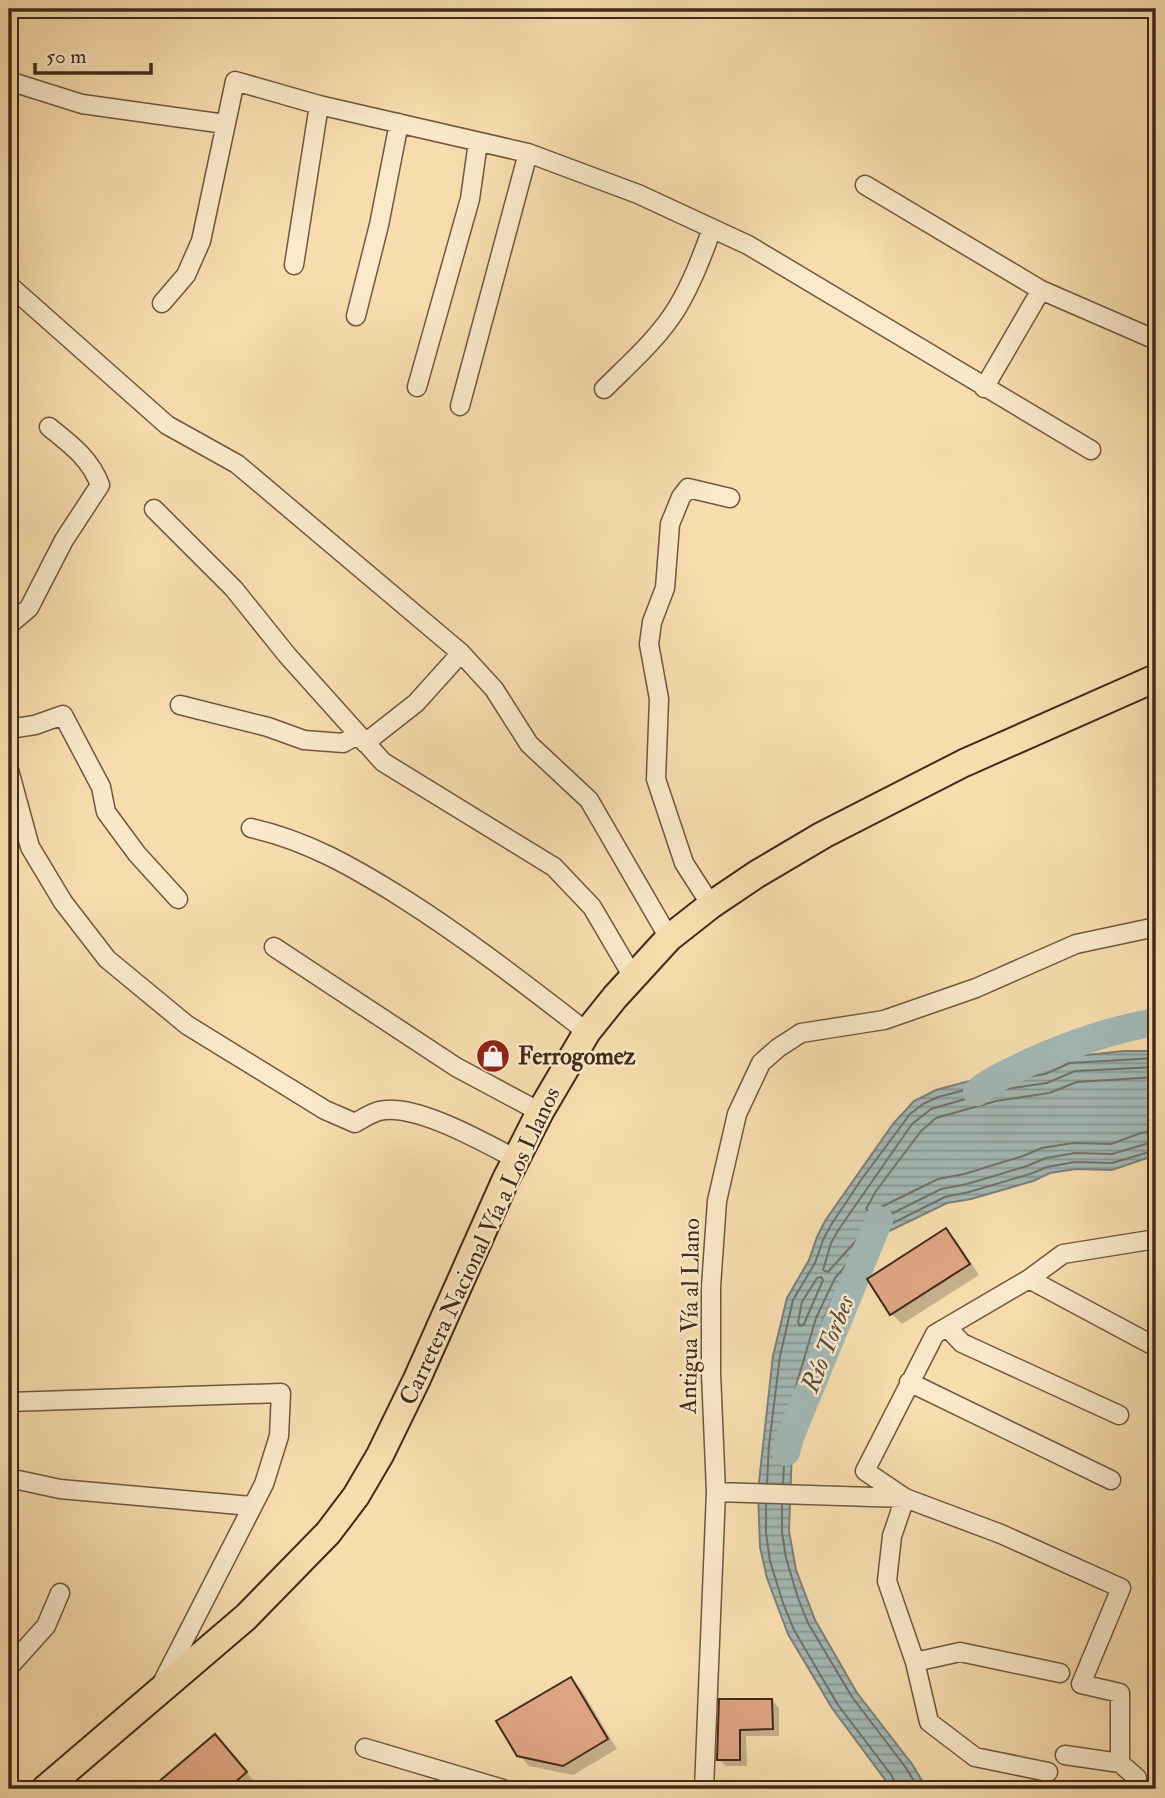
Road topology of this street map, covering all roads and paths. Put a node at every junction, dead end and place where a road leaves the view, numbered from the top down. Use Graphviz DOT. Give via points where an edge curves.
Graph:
graph roads {
  1 [pos="9,81"];
  2 [pos="319,105"];
  3 [pos="399,123"];
  4 [pos="225,124"];
  5 [pos="478,142"];
  6 [pos="528,153"];
  7 [pos="865,185"];
  8 [pos="712,229"];
  9 [pos="294,265"];
  10 [pos="9,285"];
  11 [pos="1041,290"];
  12 [pos="162,303"];
  13 [pos="356,316"];
  14 [pos="1156,340"];
  15 [pos="417,387"];
  16 [pos="984,388"];
  17 [pos="604,389"];
  18 [pos="460,406"];
  19 [pos="49,426"];
  20 [pos="1091,450"];
  21 [pos="730,498"];
  22 [pos="154,509"];
  23 [pos="9,625"];
  24 [pos="461,653"];
  25 [pos="1156,678"];
  26 [pos="180,705"];
  27 [pos="9,729"];
  28 [pos="361,739"];
  29 [pos="9,770"];
  30 [pos="251,828"];
  31 [pos="178,899"];
  32 [pos="711,905"];
  33 [pos="1156,927"];
  34 [pos="669,938"];
  35 [pos="274,947"];
  36 [pos="633,977"];
  37 [pos="587,1032"];
  38 [pos="540,1112"];
  39 [pos="516,1159"];
  40 [pos="1156,1239"];
  41 [pos="1029,1279"];
  42 [pos="947,1327"];
  43 [pos="1156,1347"];
  44 [pos="909,1382"];
  45 [pos="9,1402"];
  46 [pos="1119,1415"];
  47 [pos="9,1478"];
  48 [pos="1111,1480"];
  49 [pos="716,1492"];
  50 [pos="905,1498"];
  51 [pos="251,1506"];
  52 [pos="60,1593"];
  53 [pos="915,1662"];
  54 [pos="9,1667"];
  55 [pos="1060,1673"];
  56 [pos="157,1692"];
  57 [pos="365,1748"];
  58 [pos="1065,1755"];
  59 [pos="1120,1763"];
  60 [pos="1048,1772"];
  61 [pos="1137,1778"];
  62 [pos="45,1789"];
  63 [pos="503,1789"];
  64 [pos="704,1789"];
  1 -- 4 [label="street" via="82,104"];
  2 -- 3 [label="street"];
  2 -- 4 [label="street" via="234,81"];
  2 -- 9 [label="street"];
  3 -- 5 [label="street"];
  3 -- 13 [label="street"];
  4 -- 12 [label="street" via="201,241 186,275"];
  5 -- 6 [label="street"];
  5 -- 15 [label="street" via="470,199"];
  6 -- 8 [label="street" via="638,194"];
  6 -- 18 [label="street"];
  7 -- 11 [label="street"];
  8 -- 16 [label="street" via="748,245"];
  8 -- 17 [label="street" via="676,309"];
  10 -- 24 [label="street" via="167,425 237,464"];
  11 -- 14 [label="street"];
  11 -- 16 [label="street"];
  16 -- 20 [label="street"];
  19 -- 23 [label="street" via="83,455 100,485 64,540 29,608"];
  21 -- 32 [label="street" via="688,488 681,497 670,524 665,588 649,644 659,699 656,779 684,863"];
  22 -- 28 [label="street" via="234,589"];
  24 -- 28 [label="street" via="416,703"];
  24 -- 34 [label="street" via="494,689 529,744 589,800"];
  25 -- 32 [label="highway, Carretera Nacional Vía a Los Llanos" via="964,763 823,835"];
  26 -- 28 [label="street" via="304,740 343,743"];
  27 -- 31 [label="street" via="63,715 101,787 106,812"];
  28 -- 36 [label="street" via="404,777 554,867 592,908"];
  29 -- 39 [label="street" via="30,847 63,902 107,958 187,1025 325,1110 355,1123 380,1110 405,1112 451,1125"];
  30 -- 37 [label="street" via="305,844 362,873 457,932"];
  32 -- 34 [label="highway, Carretera Nacional Vía a Los Llanos"];
  33 -- 49 [label="street, Antigua Vía al Llano" via="1076,944 976,988 884,1020 801,1033 761,1063 737,1114 717,1201 711,1287"];
  34 -- 36 [label="highway, Carretera Nacional Vía a Los Llanos"];
  35 -- 38 [label="street" via="456,1067"];
  36 -- 37 [label="highway, Carretera Nacional Vía a Los Llanos"];
  37 -- 38 [label="highway, Carretera Nacional Vía a Los Llanos"];
  38 -- 39 [label="highway, Carretera Nacional Vía a Los Llanos"];
  39 -- 56 [label="highway, Carretera Nacional Vía a Los Llanos" via="417,1379 356,1496 328,1533 246,1617"];
  40 -- 41 [label="street" via="1063,1254"];
  41 -- 42 [label="street"];
  41 -- 43 [label="street"];
  42 -- 44 [label="street" via="935,1334"];
  42 -- 46 [label="street" via="962,1343"];
  44 -- 48 [label="street"];
  44 -- 50 [label="street" via="865,1471"];
  45 -- 51 [label="street" via="281,1393 279,1436 264,1484"];
  47 -- 51 [label="street" via="61,1489"];
  49 -- 50 [label="street"];
  49 -- 64 [label="street, Antigua Vía al Llano"];
  50 -- 53 [label="street" via="892,1536 887,1581"];
  50 -- 59 [label="street" via="1001,1534 1121,1588 1081,1684 1120,1693"];
  51 -- 56 [label="street"];
  52 -- 54 [label="street" via="46,1626"];
  53 -- 55 [label="street" via="960,1652"];
  53 -- 60 [label="street" via="929,1722 975,1757"];
  56 -- 62 [label="highway, Carretera Nacional Vía a Los Llanos"];
  57 -- 63 [label="street"];
  58 -- 59 [label="street"];
  59 -- 61 [label="street"];
}
